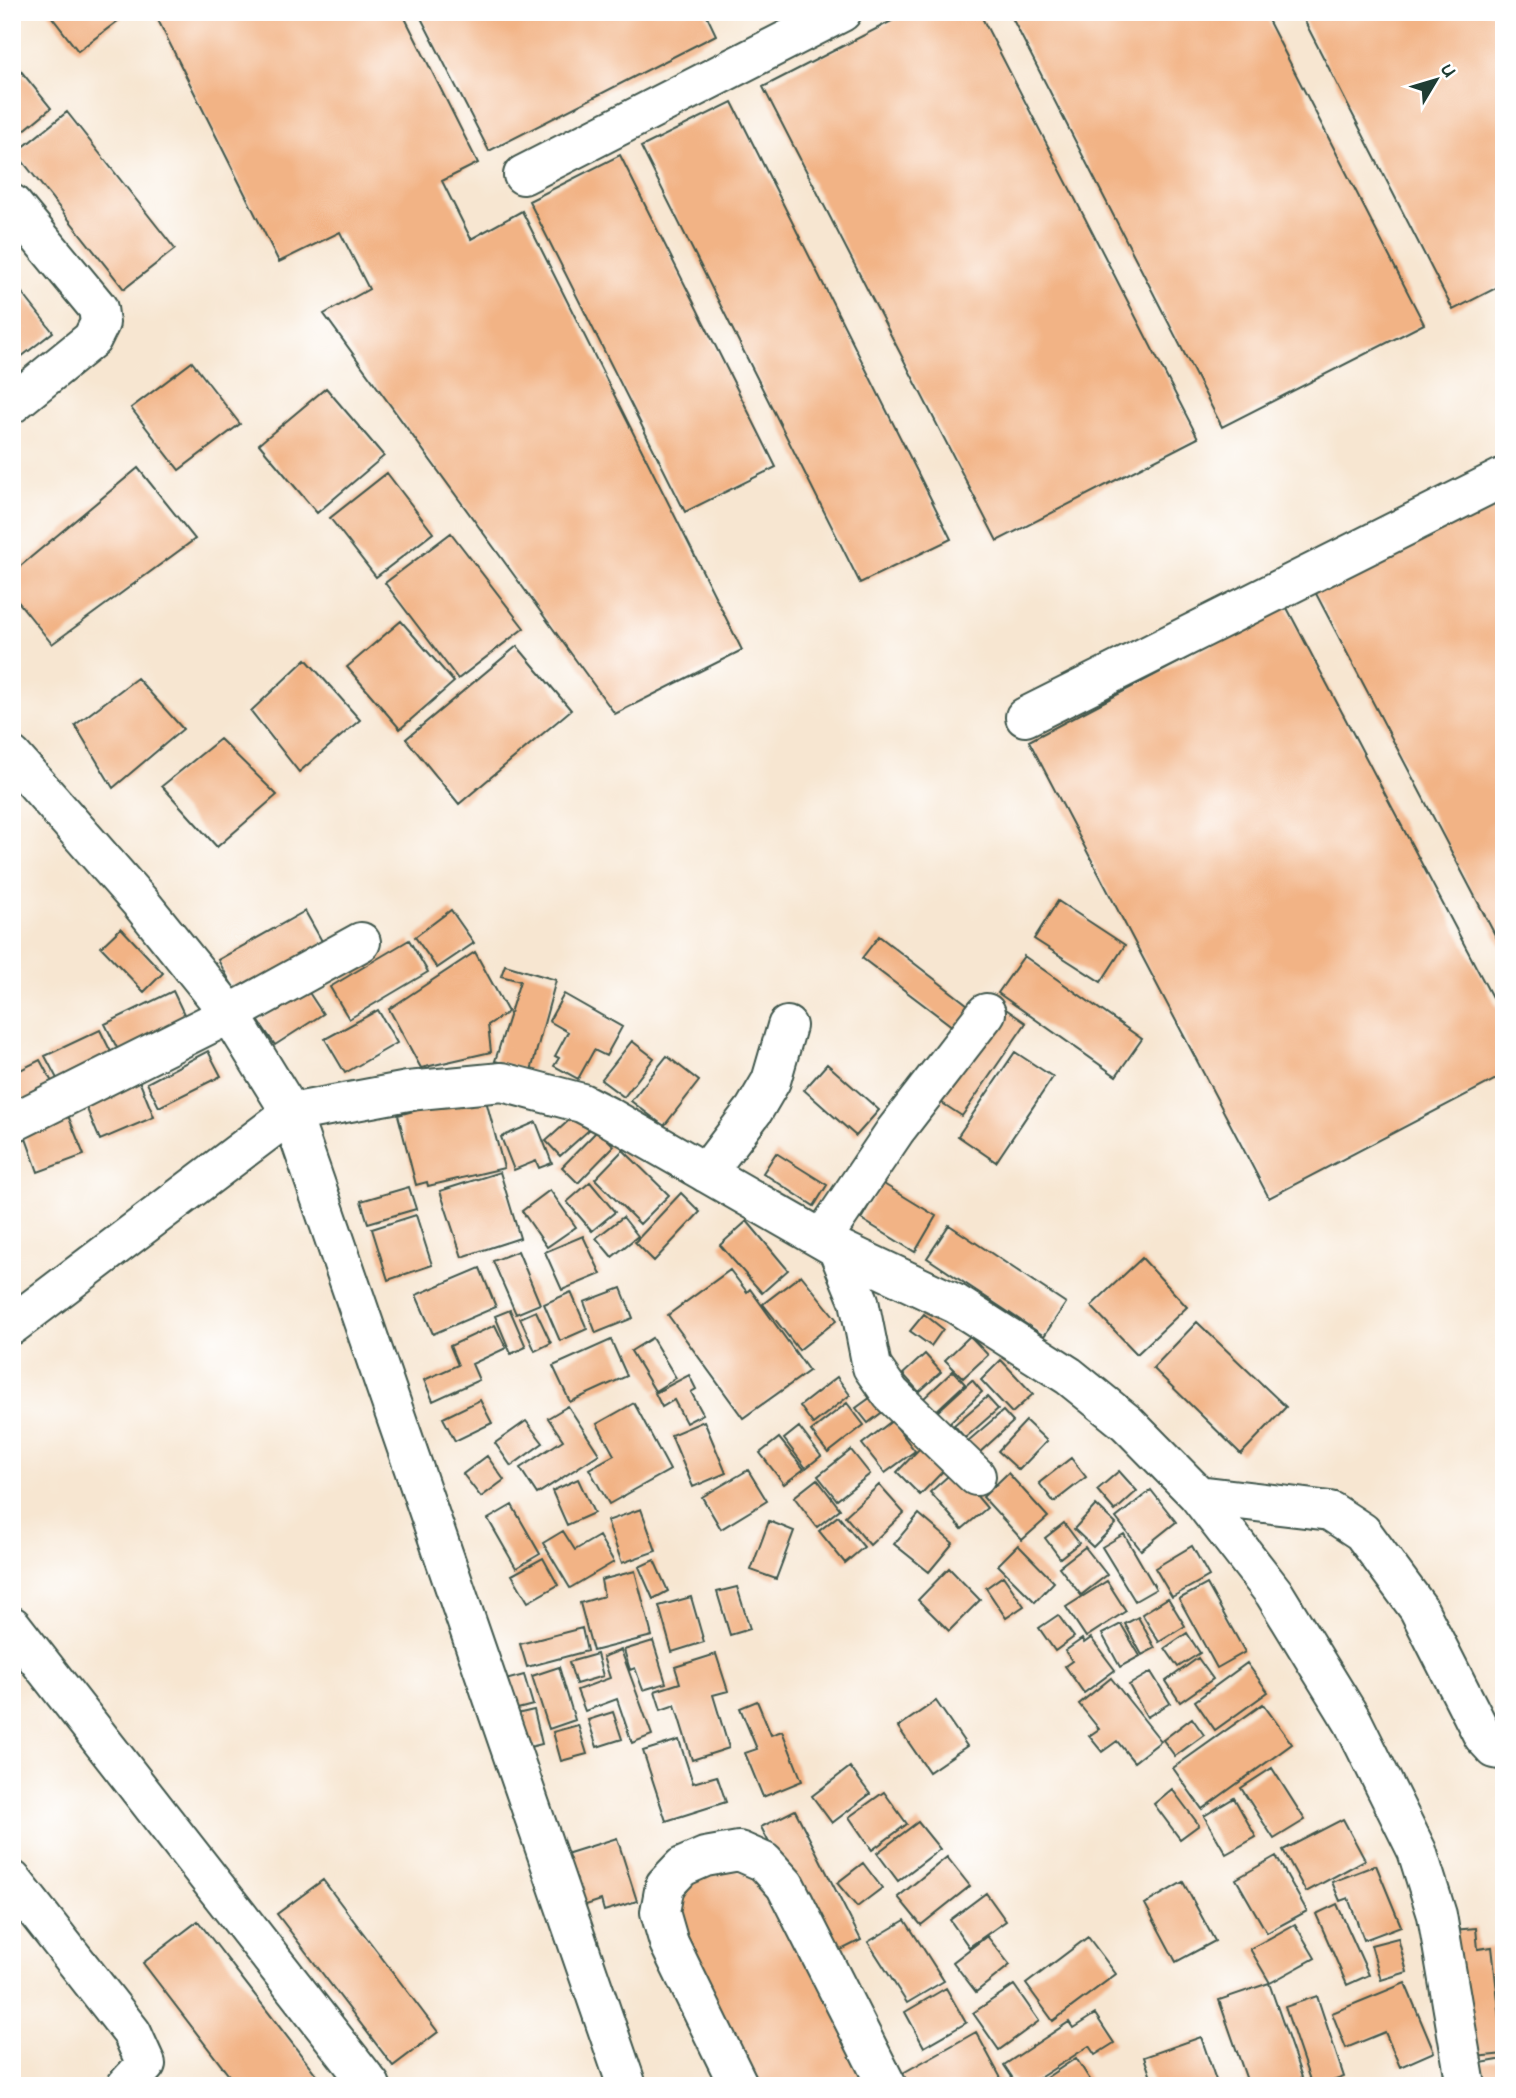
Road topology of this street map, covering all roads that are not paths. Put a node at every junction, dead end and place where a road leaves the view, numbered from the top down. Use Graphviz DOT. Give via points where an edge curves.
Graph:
graph roads {
  1 [pos="842,12"];
  2 [pos="523,175"];
  3 [pos="12,204"];
  4 [pos="12,404"];
  5 [pos="1504,477"];
  6 [pos="1025,717"];
  7 [pos="12,756"];
  8 [pos="362,942"];
  9 [pos="986,1013"];
  10 [pos="230,1014"];
  11 [pos="787,1026"];
  12 [pos="291,1113"];
  13 [pos="12,1123"];
  14 [pos="706,1174"];
  15 [pos="830,1244"];
  16 [pos="12,1325"];
  17 [pos="976,1476"];
  18 [pos="1198,1495"];
  19 [pos="12,1626"];
  20 [pos="1504,1751"];
  21 [pos="12,1880"];
  22 [pos="145,2079"];
  23 [pos="371,2086"];
  24 [pos="627,2086"];
  25 [pos="739,2086"];
  26 [pos="887,2086"];
  27 [pos="1466,2086"];
  1 -- 2 [label="street"];
  3 -- 4 [label="street" via="98,308 100,324 92,339"];
  5 -- 6 [label="street"];
  7 -- 10 [label="street" via="140,902"];
  8 -- 10 [label="street"];
  9 -- 15 [label="street" via="895,1131"];
  10 -- 12 [label="street"];
  10 -- 13 [label="street"];
  11 -- 14 [label="street" via="771,1082"];
  12 -- 14 [label="street" via="408,1090 502,1082 582,1104"];
  12 -- 16 [label="street"];
  12 -- 24 [label="street"];
  14 -- 15 [label="street"];
  15 -- 17 [label="street" via="859,1301 872,1367 891,1394"];
  15 -- 18 [label="street" via="956,1304 1069,1376 1127,1423"];
  18 -- 20 [label="street" via="1330,1511 1362,1532 1418,1608 1483,1736 1495,1749"];
  18 -- 27 [label="street" via="1274,1593 1353,1722 1417,1851 1437,1915"];
  19 -- 23 [label="street"];
  21 -- 22 [label="street" via="132,2033"];
  25 -- 26 [label="street" via="669,1943 660,1912 665,1885 682,1867 739,1851 764,1862 785,1885"];
}
